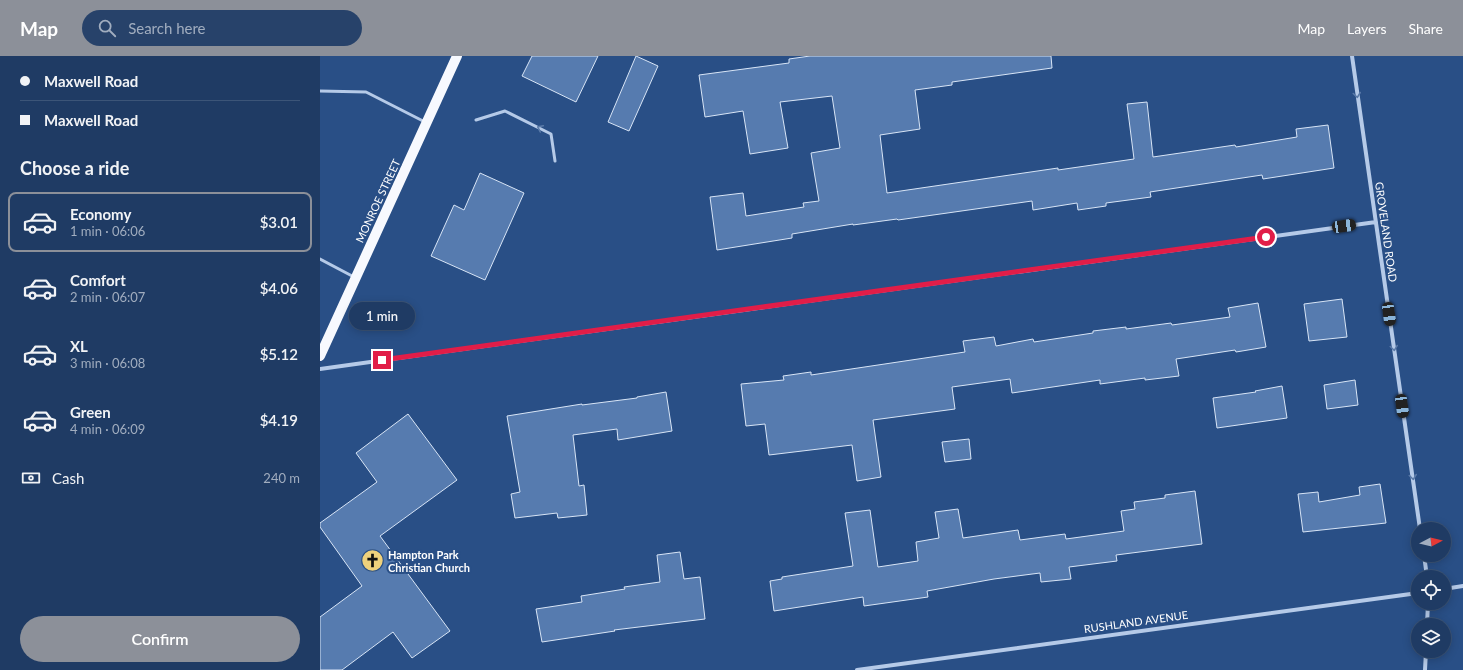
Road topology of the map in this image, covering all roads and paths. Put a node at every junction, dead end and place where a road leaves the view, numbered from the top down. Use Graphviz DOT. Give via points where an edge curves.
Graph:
graph roads {
  1 [pos="457,56"];
  2 [pos="1352,56"];
  3 [pos="320,91"];
  4 [pos="476,120"];
  5 [pos="426,123"];
  6 [pos="555,161"];
  7 [pos="1376,222"];
  8 [pos="320,259"];
  9 [pos="356,278"];
  10 [pos="320,356"];
  11 [pos="320,369"];
  12 [pos="1419,522"];
  13 [pos="1463,586"];
  14 [pos="1451,588"];
  15 [pos="1411,594"];
  16 [pos="1426,658"];
  17 [pos="857,670"];
  18 [pos="1425,670"];
  1 -- 5 [label="main road, MONROE STREET"];
  2 -- 7 [label="street, GROVELAND ROAD, one-way"];
  3 -- 5 [label="lane" via="366,92"];
  6 -- 4 [label="lane, one-way" via="550,134 505,111"];
  5 -- 9 [label="main road, MONROE STREET"];
  7 -- 11 [label="street"];
  7 -- 12 [label="street, GROVELAND ROAD, one-way"];
  8 -- 9 [label="lane"];
  9 -- 10 [label="main road, MONROE STREET"];
  13 -- 14 [label="street"];
  15 -- 17 [label="street, RUSHLAND AVENUE"];
  16 -- 18 [label="street"];
}
